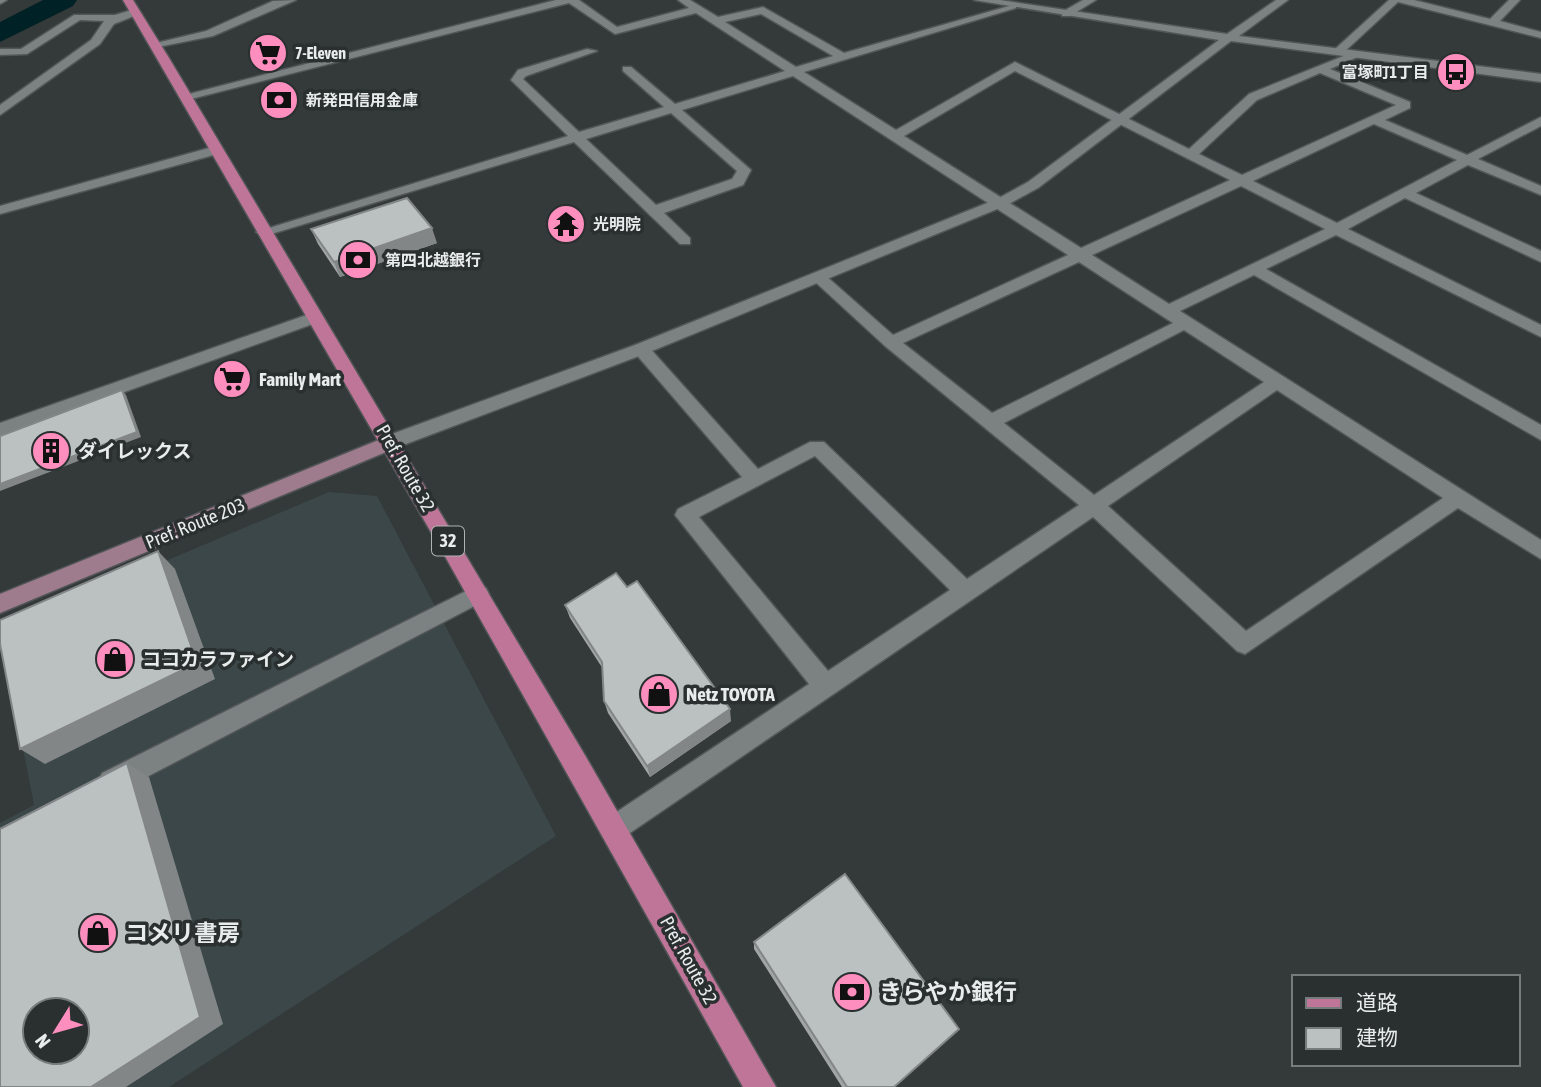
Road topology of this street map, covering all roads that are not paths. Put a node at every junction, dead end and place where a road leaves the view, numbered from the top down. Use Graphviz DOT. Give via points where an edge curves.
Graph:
graph roads {
  1 [pos="291,0"];
  2 [pos="570,0"];
  3 [pos="683,0"];
  4 [pos="979,0"];
  5 [pos="1091,0"];
  6 [pos="1283,0"];
  7 [pos="1395,0"];
  8 [pos="1515,0"];
  9 [pos="1409,1"];
  10 [pos="1012,6"];
  11 [pos="698,9"];
  12 [pos="126,10"];
  13 [pos="1066,14"];
  14 [pos="716,21"];
  15 [pos="1492,23"];
  16 [pos="1541,35"];
  17 [pos="1230,38"];
  18 [pos="158,44"];
  19 [pos="591,51"];
  20 [pos="0,52"];
  21 [pos="1338,52"];
  22 [pos="1356,54"];
  23 [pos="843,57"];
  24 [pos="627,69"];
  25 [pos="1320,69"];
  26 [pos="794,72"];
  27 [pos="1541,78"];
  28 [pos="187,96"];
  29 [pos="670,109"];
  30 [pos="0,111"];
  31 [pos="1120,117"];
  32 [pos="1375,120"];
  33 [pos="1541,121"];
  34 [pos="897,135"];
  35 [pos="576,138"];
  36 [pos="216,150"];
  37 [pos="1192,153"];
  38 [pos="1468,160"];
  39 [pos="1244,180"];
  40 [pos="1541,191"];
  41 [pos="1405,193"];
  42 [pos="1002,202"];
  43 [pos="0,210"];
  44 [pos="653,211"];
  45 [pos="1338,228"];
  46 [pos="263,232"];
  47 [pos="685,241"];
  48 [pos="1080,255"];
  49 [pos="1541,257"];
  50 [pos="1254,269"];
  51 [pos="819,278"];
  52 [pos="1168,312"];
  53 [pos="315,317"];
  54 [pos="1185,323"];
  55 [pos="1541,332"];
  56 [pos="891,342"];
  57 [pos="641,349"];
  58 [pos="1278,382"];
  59 [pos="990,422"];
  60 [pos="0,430"];
  61 [pos="1541,433"];
  62 [pos="391,442"];
  63 [pos="755,479"];
  64 [pos="1458,498"];
  65 [pos="1094,506"];
  66 [pos="1541,551"];
  67 [pos="966,592"];
  68 [pos="478,594"];
  69 [pos="0,604"];
  70 [pos="826,687"];
  71 [pos="85,795"];
  72 [pos="615,828"];
  73 [pos="760,1087"];
  1 -- 18 [label="street" via="209,34"];
  2 -- 11 [label="street" via="615,31"];
  2 -- 28 [label="street"];
  3 -- 11 [label="street"];
  4 -- 10 [label="street"];
  5 -- 13 [label="street"];
  6 -- 17 [label="street"];
  7 -- 21 [label="street"];
  8 -- 15 [label="street"];
  9 -- 15 [label="street"];
  10 -- 13 [label="street"];
  10 -- 23 [label="street"];
  11 -- 14 [label="street"];
  12 -- 18 [label="main road, Pref. Route 32 / 32"];
  12 -- 20 [label="street" via="78,17 23,52"];
  12 -- 30 [label="street" via="99,30 96,42"];
  13 -- 17 [label="street"];
  14 -- 23 [label="street" via="763,10"];
  14 -- 26 [label="street"];
  15 -- 16 [label="street"];
  17 -- 21 [label="street"];
  17 -- 31 [label="street"];
  18 -- 28 [label="main road, Pref. Route 32 / 32"];
  19 -- 35 [label="street" via="522,73 517,80"];
  21 -- 22 [label="street"];
  22 -- 25 [label="street"];
  22 -- 27 [label="street"];
  23 -- 26 [label="street"];
  24 -- 29 [label="street"];
  25 -- 32 [label="street" via="1406,105"];
  25 -- 37 [label="street" via="1253,97"];
  26 -- 29 [label="street"];
  26 -- 34 [label="street"];
  28 -- 36 [label="main road, Pref. Route 32 / 32"];
  29 -- 35 [label="street"];
  29 -- 44 [label="street" via="744,170 738,182"];
  31 -- 34 [label="street" via="1015,66"];
  31 -- 37 [label="street"];
  31 -- 42 [label="street" via="1033,185"];
  32 -- 38 [label="street"];
  32 -- 39 [label="street"];
  33 -- 38 [label="street"];
  34 -- 42 [label="street"];
  35 -- 44 [label="street"];
  35 -- 46 [label="street"];
  36 -- 43 [label="street"];
  36 -- 46 [label="main road, Pref. Route 32 / 32"];
  37 -- 39 [label="street"];
  38 -- 40 [label="street"];
  38 -- 41 [label="street"];
  39 -- 45 [label="street"];
  39 -- 48 [label="street"];
  41 -- 45 [label="street"];
  41 -- 49 [label="street"];
  42 -- 48 [label="street"];
  42 -- 51 [label="street"];
  44 -- 47 [label="street"];
  45 -- 50 [label="street"];
  45 -- 55 [label="street"];
  46 -- 53 [label="main road, Pref. Route 32 / 32"];
  48 -- 52 [label="street"];
  48 -- 56 [label="street"];
  50 -- 52 [label="street"];
  50 -- 61 [label="street"];
  51 -- 56 [label="street"];
  51 -- 57 [label="street"];
  52 -- 54 [label="street"];
  53 -- 60 [label="street"];
  53 -- 62 [label="main road, Pref. Route 32 / 32"];
  54 -- 58 [label="street"];
  54 -- 59 [label="street"];
  56 -- 59 [label="street"];
  57 -- 62 [label="street"];
  57 -- 63 [label="street"];
  58 -- 64 [label="street"];
  58 -- 65 [label="street"];
  59 -- 65 [label="street"];
  62 -- 68 [label="main road, Pref. Route 32 / 32"];
  62 -- 69 [label="main road, Pref. Route 203"];
  63 -- 67 [label="street" via="817,447"];
  63 -- 70 [label="street" via="685,514"];
  64 -- 65 [label="street" via="1245,644"];
  64 -- 66 [label="street"];
  65 -- 67 [label="street"];
  67 -- 70 [label="street"];
  68 -- 71 [label="street"];
  68 -- 72 [label="main road, Pref. Route 32 / 32"];
  70 -- 72 [label="street"];
  72 -- 73 [label="main road, Pref. Route 32 / 32"];
}
